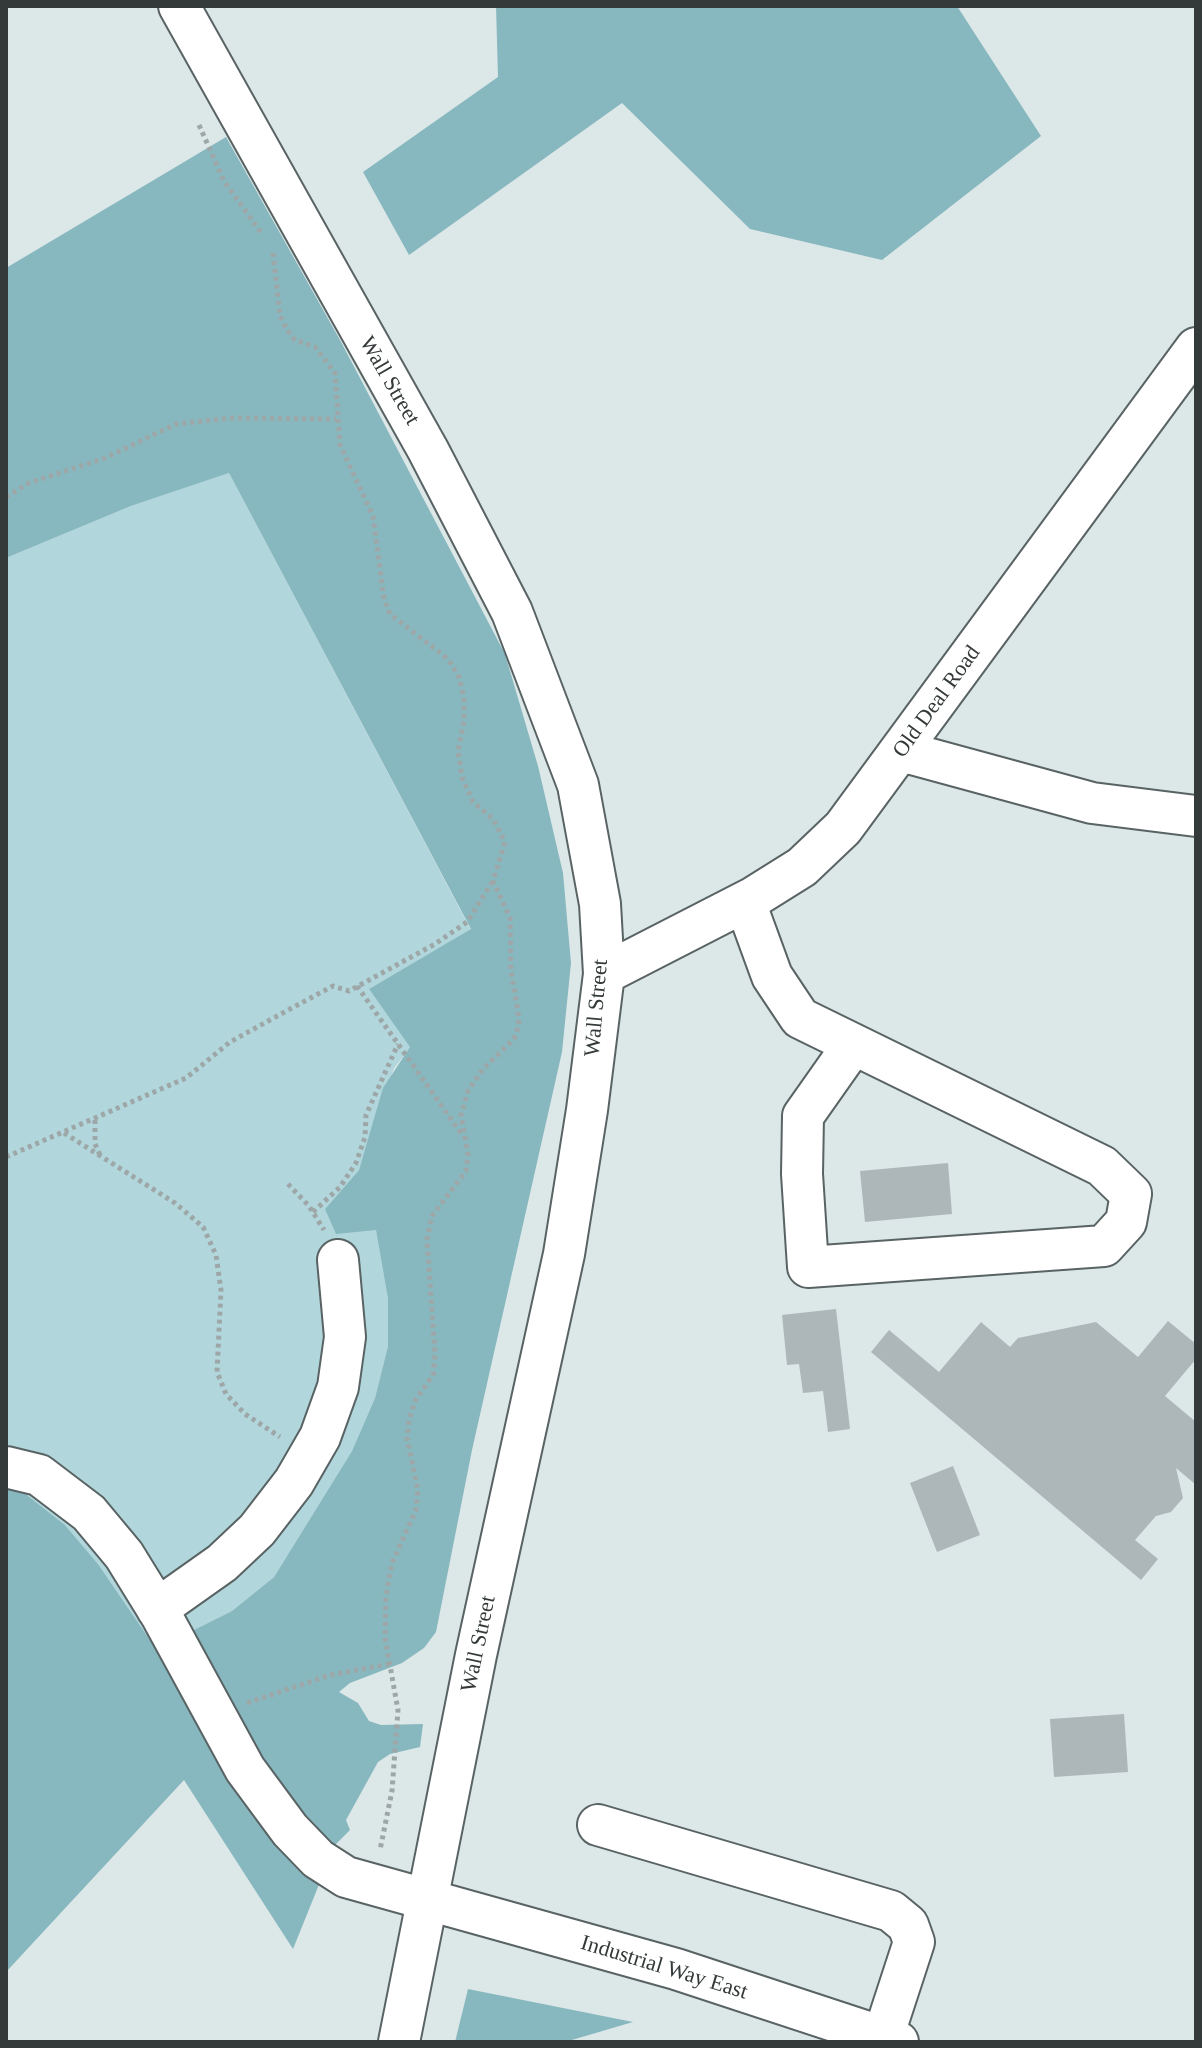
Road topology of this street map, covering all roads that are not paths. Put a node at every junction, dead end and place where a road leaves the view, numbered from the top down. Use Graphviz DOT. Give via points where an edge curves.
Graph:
graph roads {
  1 [pos="179,6"];
  2 [pos="1196,348"];
  3 [pos="901,751"];
  4 [pos="1196,816"];
  5 [pos="745,902"];
  6 [pos="604,974"];
  7 [pos="853,1045"];
  8 [pos="338,1260"];
  9 [pos="6,1467"];
  10 [pos="157,1609"];
  11 [pos="598,1825"];
  12 [pos="429,1900"];
  13 [pos="890,2040"];
  14 [pos="399,2042"];
  1 -- 6 [label="street, Wall Street" via="428,450 512,612 578,785 600,904"];
  2 -- 3 [label="street, Old Deal Road"];
  3 -- 4 [label="street" via="1092,803"];
  3 -- 5 [label="street, Old Deal Road" via="843,828 802,867"];
  5 -- 6 [label="street, Old Deal Road"];
  5 -- 7 [label="street" via="772,976 800,1018"];
  6 -- 12 [label="street, Wall Street" via="564,1254 476,1655"];
  7 -- 7 [label="street" via="1102,1166 1131,1194 1126,1222 1104,1246 808,1267 803,1116"];
  8 -- 10 [label="street" via="343,1349 338,1387 311,1453 257,1530 222,1563"];
  9 -- 10 [label="street, Industrial Way East" via="39,1475 89,1513 124,1555"];
  10 -- 12 [label="street, Industrial Way East" via="245,1769 290,1830 318,1859 346,1877"];
  11 -- 13 [label="street" via="891,1911 908,1925 914,1942"];
  12 -- 13 [label="street, Industrial Way East" via="676,1969"];
  12 -- 14 [label="street, Wall Street"];
}
